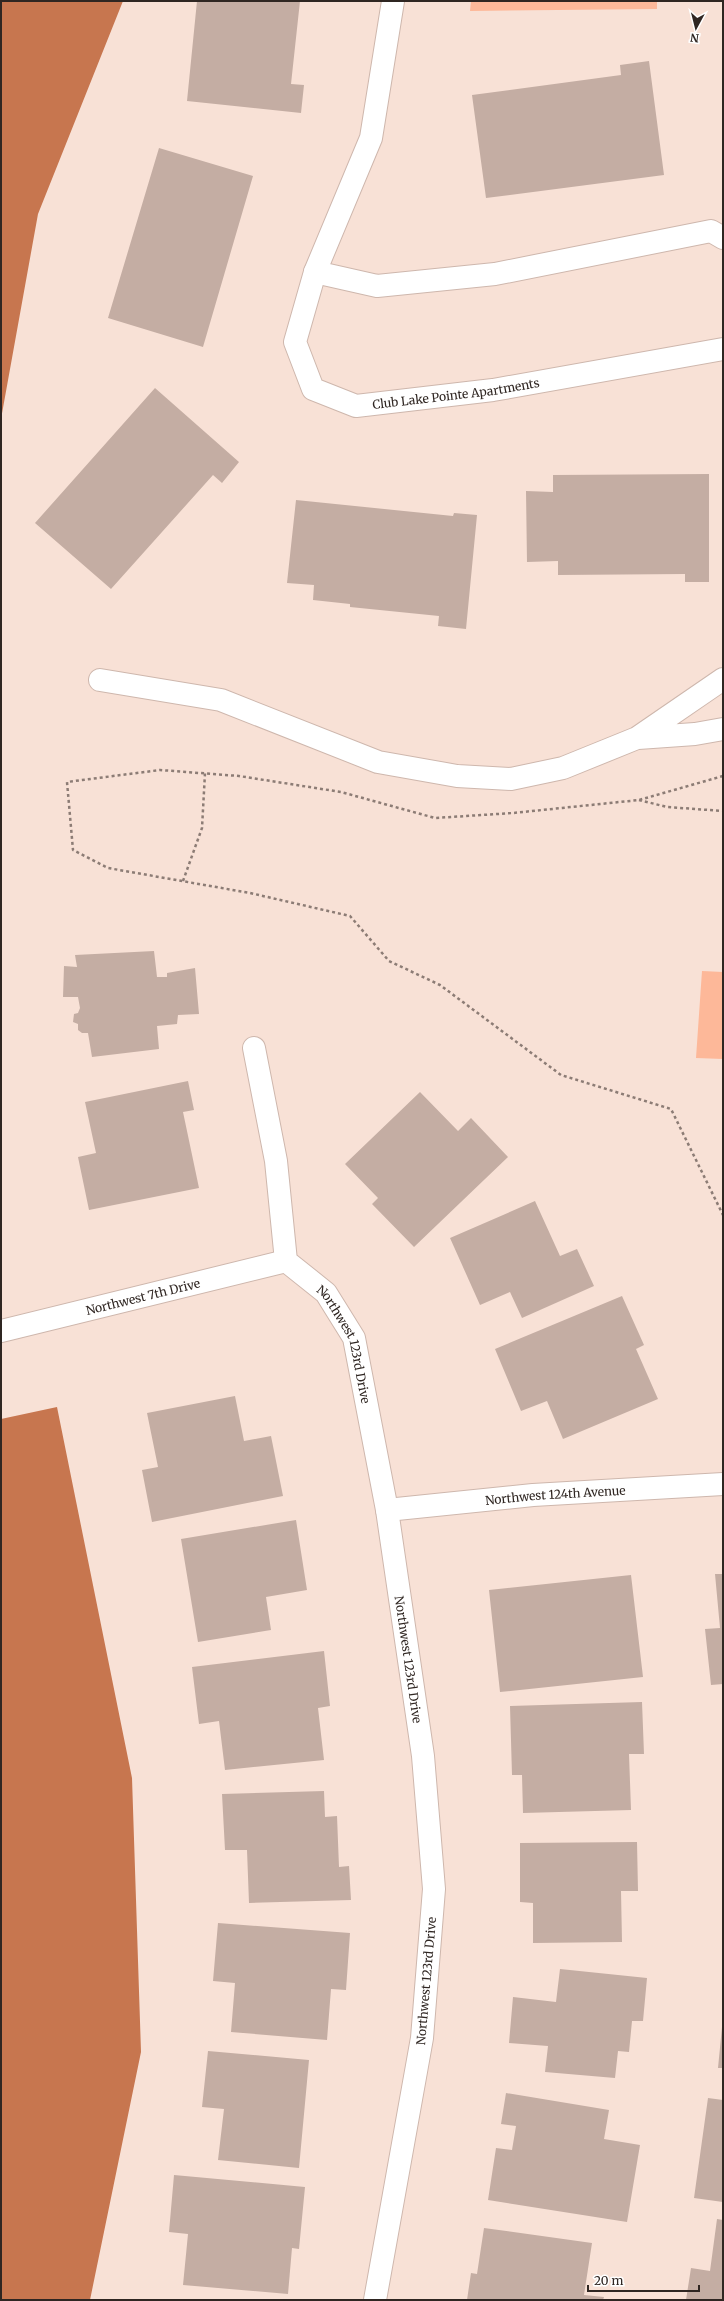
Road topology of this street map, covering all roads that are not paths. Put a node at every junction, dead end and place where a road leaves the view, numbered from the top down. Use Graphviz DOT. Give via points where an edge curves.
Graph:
graph roads {
  1 [pos="393,1"];
  2 [pos="723,238"];
  3 [pos="315,272"];
  4 [pos="723,349"];
  5 [pos="723,679"];
  6 [pos="100,680"];
  7 [pos="723,729"];
  8 [pos="637,738"];
  9 [pos="254,1048"];
  10 [pos="286,1261"];
  11 [pos="1,1331"];
  12 [pos="723,1484"];
  13 [pos="387,1510"];
  14 [pos="375,2300"];
  1 -- 3 [label="street, Club Lake Pointe Apartments" via="371,138"];
  2 -- 3 [label="street" via="711,231 495,274 377,286"];
  3 -- 4 [label="street, Club Lake Pointe Apartments" via="295,342 313,389 356,406 493,390"];
  5 -- 8 [label="street"];
  6 -- 8 [label="street" via="221,700 378,762 457,776 511,779 563,768"];
  7 -- 8 [label="street" via="695,734"];
  9 -- 10 [label="street" via="276,1161"];
  10 -- 11 [label="street, Northwest 7th Drive"];
  10 -- 13 [label="street, Northwest 123rd Drive" via="326,1293 354,1338"];
  12 -- 13 [label="street, Northwest 124th Avenue" via="533,1495"];
  13 -- 14 [label="street, Northwest 123rd Drive" via="423,1756 434,1889 422,2038"];
}
